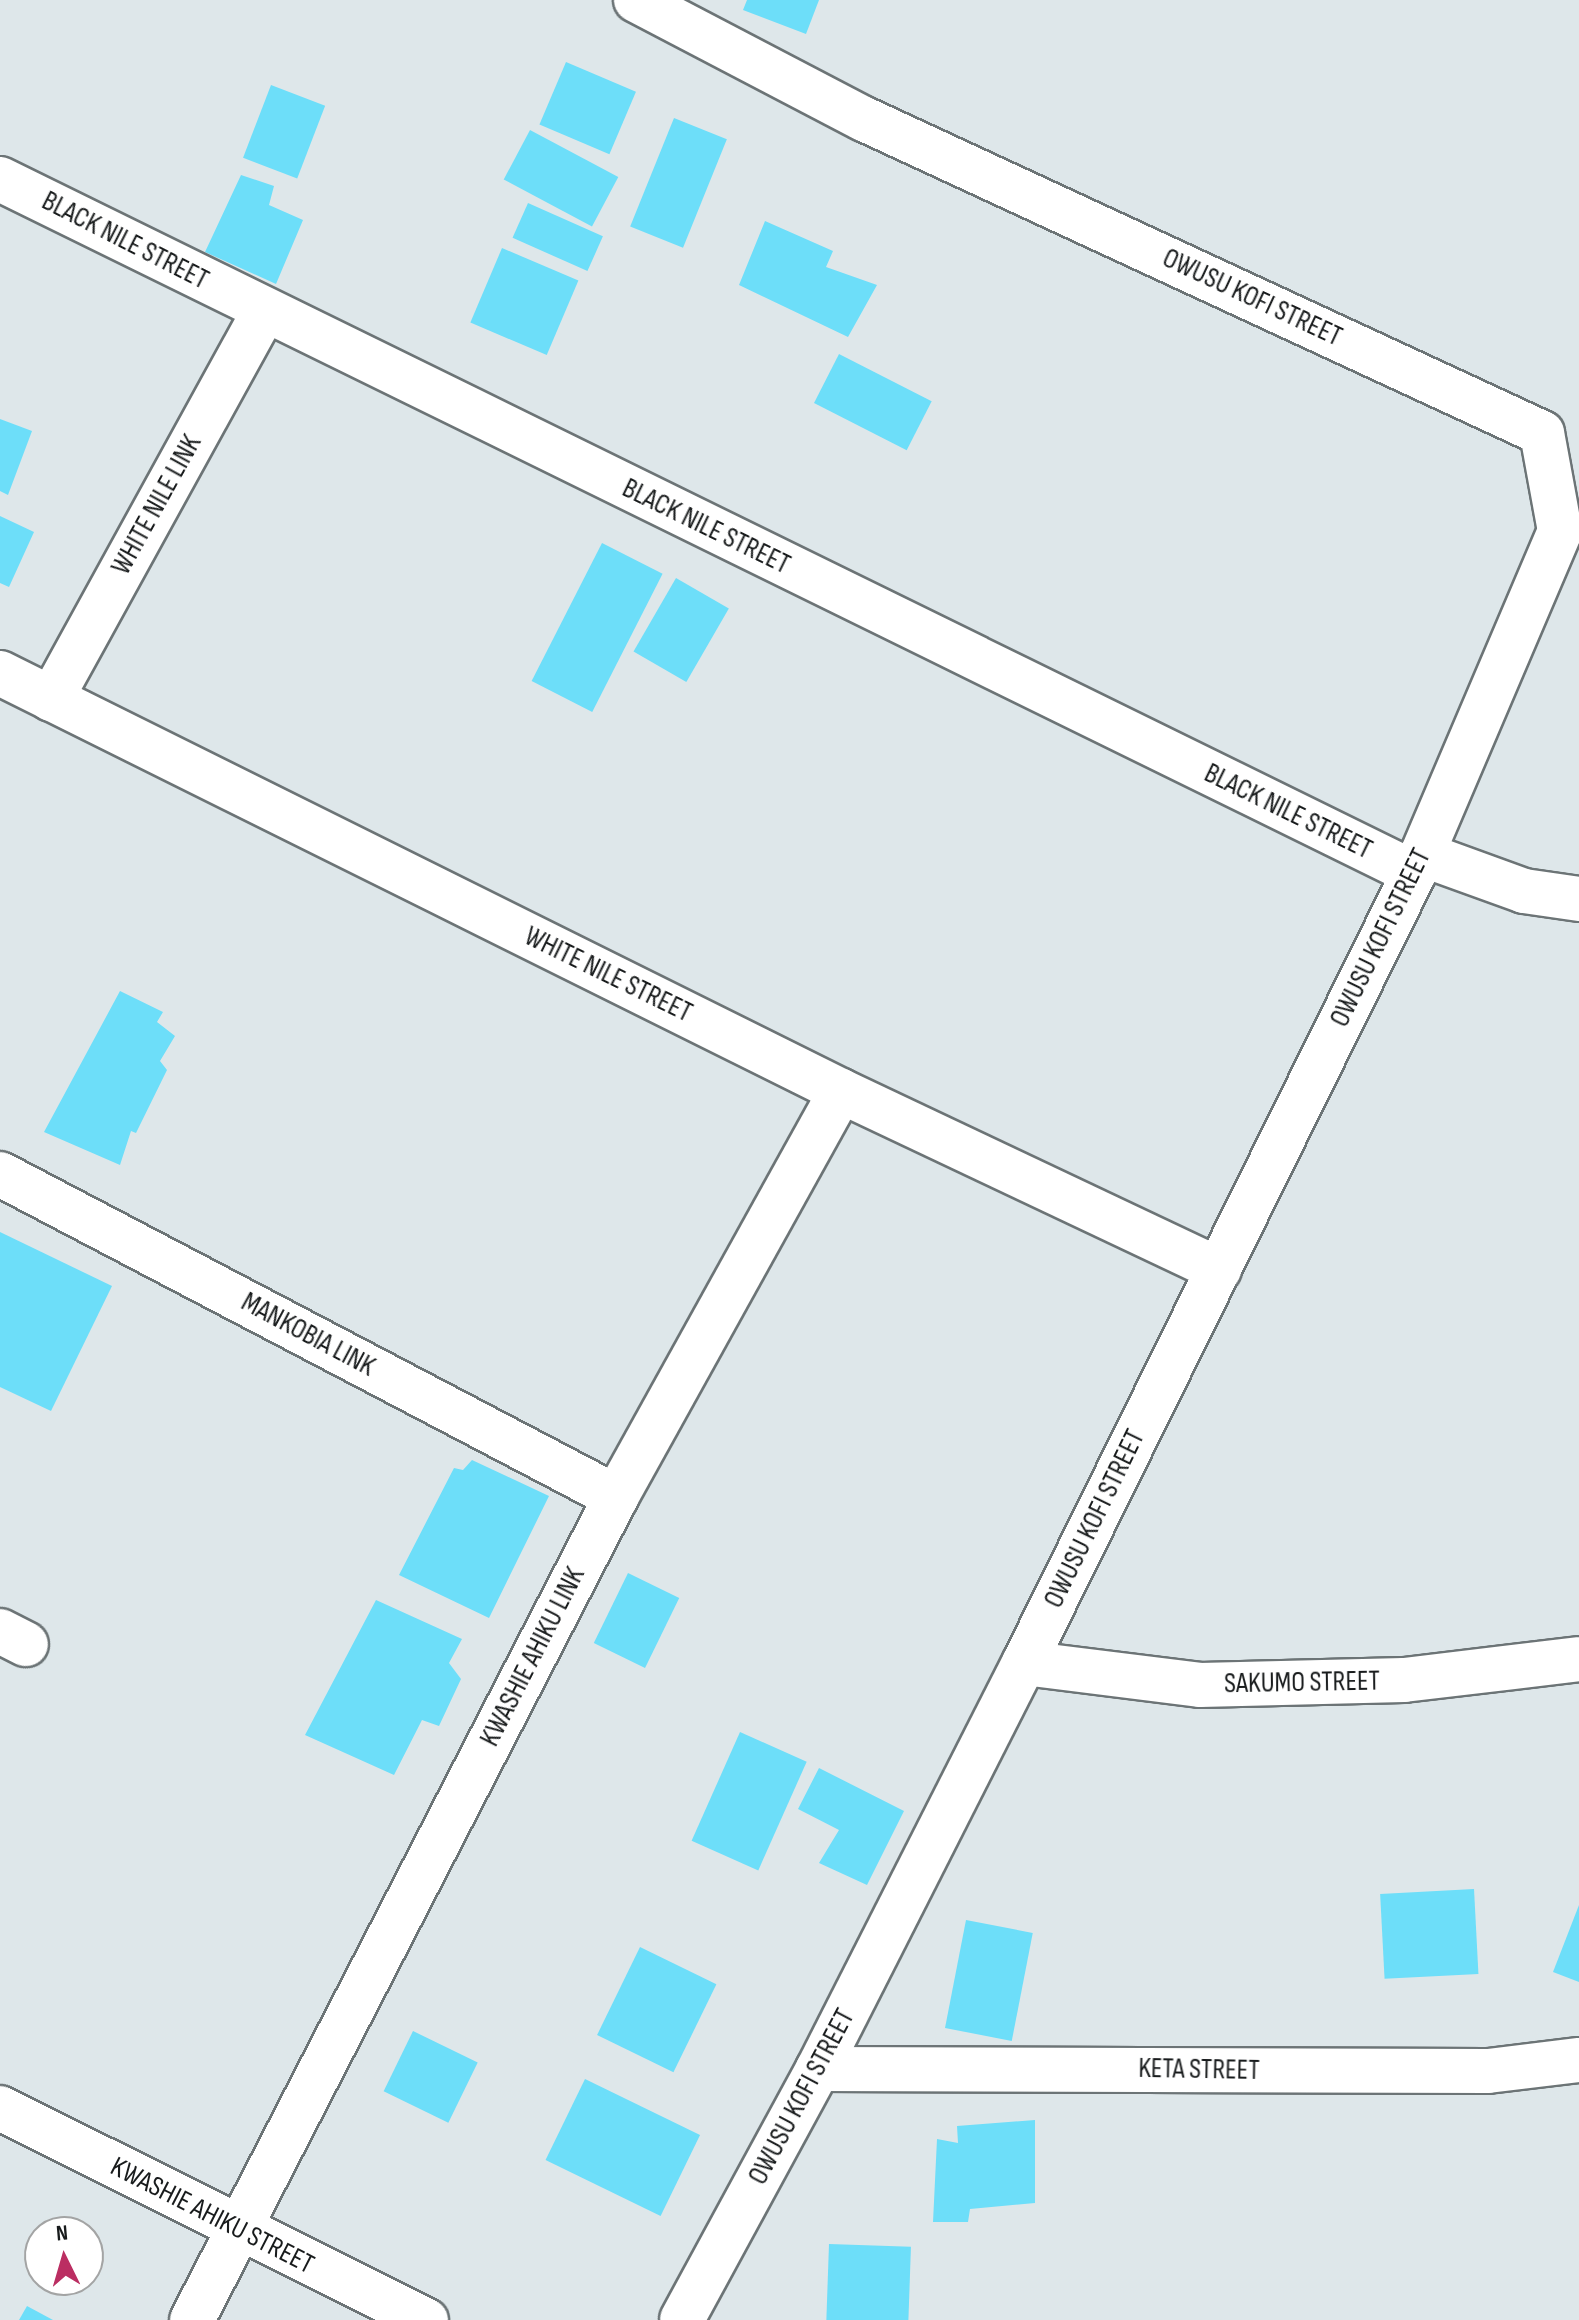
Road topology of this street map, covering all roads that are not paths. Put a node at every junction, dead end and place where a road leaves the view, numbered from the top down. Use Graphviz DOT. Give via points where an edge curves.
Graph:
graph roads {
  1 [pos="636,0"];
  2 [pos="0,179"];
  3 [pos="264,311"];
  4 [pos="0,673"];
  5 [pos="51,699"];
  6 [pos="1418,864"];
  7 [pos="1579,899"];
  8 [pos="841,1091"];
  9 [pos="0,1174"];
  10 [pos="1219,1270"];
  11 [pos="616,1497"];
  12 [pos="1579,1659"];
  13 [pos="1024,1663"];
  14 [pos="1579,2060"];
  15 [pos="818,2069"];
  16 [pos="0,2108"];
  17 [pos="236,2230"];
  18 [pos="192,2320"];
  19 [pos="426,2320"];
  20 [pos="682,2320"];
  1 -- 6 [label="street, OWUSU KOFI STREET" via="864,119 1542,433 1560,531"];
  2 -- 3 [label="street, BLACK NILE STREET"];
  3 -- 5 [label="street, WHITE NILE LINK"];
  3 -- 6 [label="street, BLACK NILE STREET"];
  4 -- 5 [label="street, WHITE NILE STREET"];
  5 -- 8 [label="street, WHITE NILE STREET"];
  6 -- 7 [label="street, BLACK NILE STREET"];
  6 -- 10 [label="street, OWUSU KOFI STREET"];
  8 -- 10 [label="street, WHITE NILE STREET"];
  8 -- 11 [label="street, KWASHIE AHIKU LINK"];
  9 -- 11 [label="street, MANKOBIA LINK"];
  10 -- 13 [label="street, OWUSU KOFI STREET"];
  11 -- 17 [label="street, KWASHIE AHIKU LINK"];
  12 -- 13 [label="street, SAKUMO STREET" via="1404,1680 1200,1685"];
  13 -- 15 [label="street, OWUSU KOFI STREET"];
  14 -- 15 [label="street, KETA STREET" via="1488,2071"];
  15 -- 20 [label="street, OWUSU KOFI STREET"];
  16 -- 17 [label="street, KWASHIE AHIKU STREET"];
  17 -- 18 [label="street, KWASHIE AHIKU LINK"];
  17 -- 19 [label="street, KWASHIE AHIKU STREET"];
}
